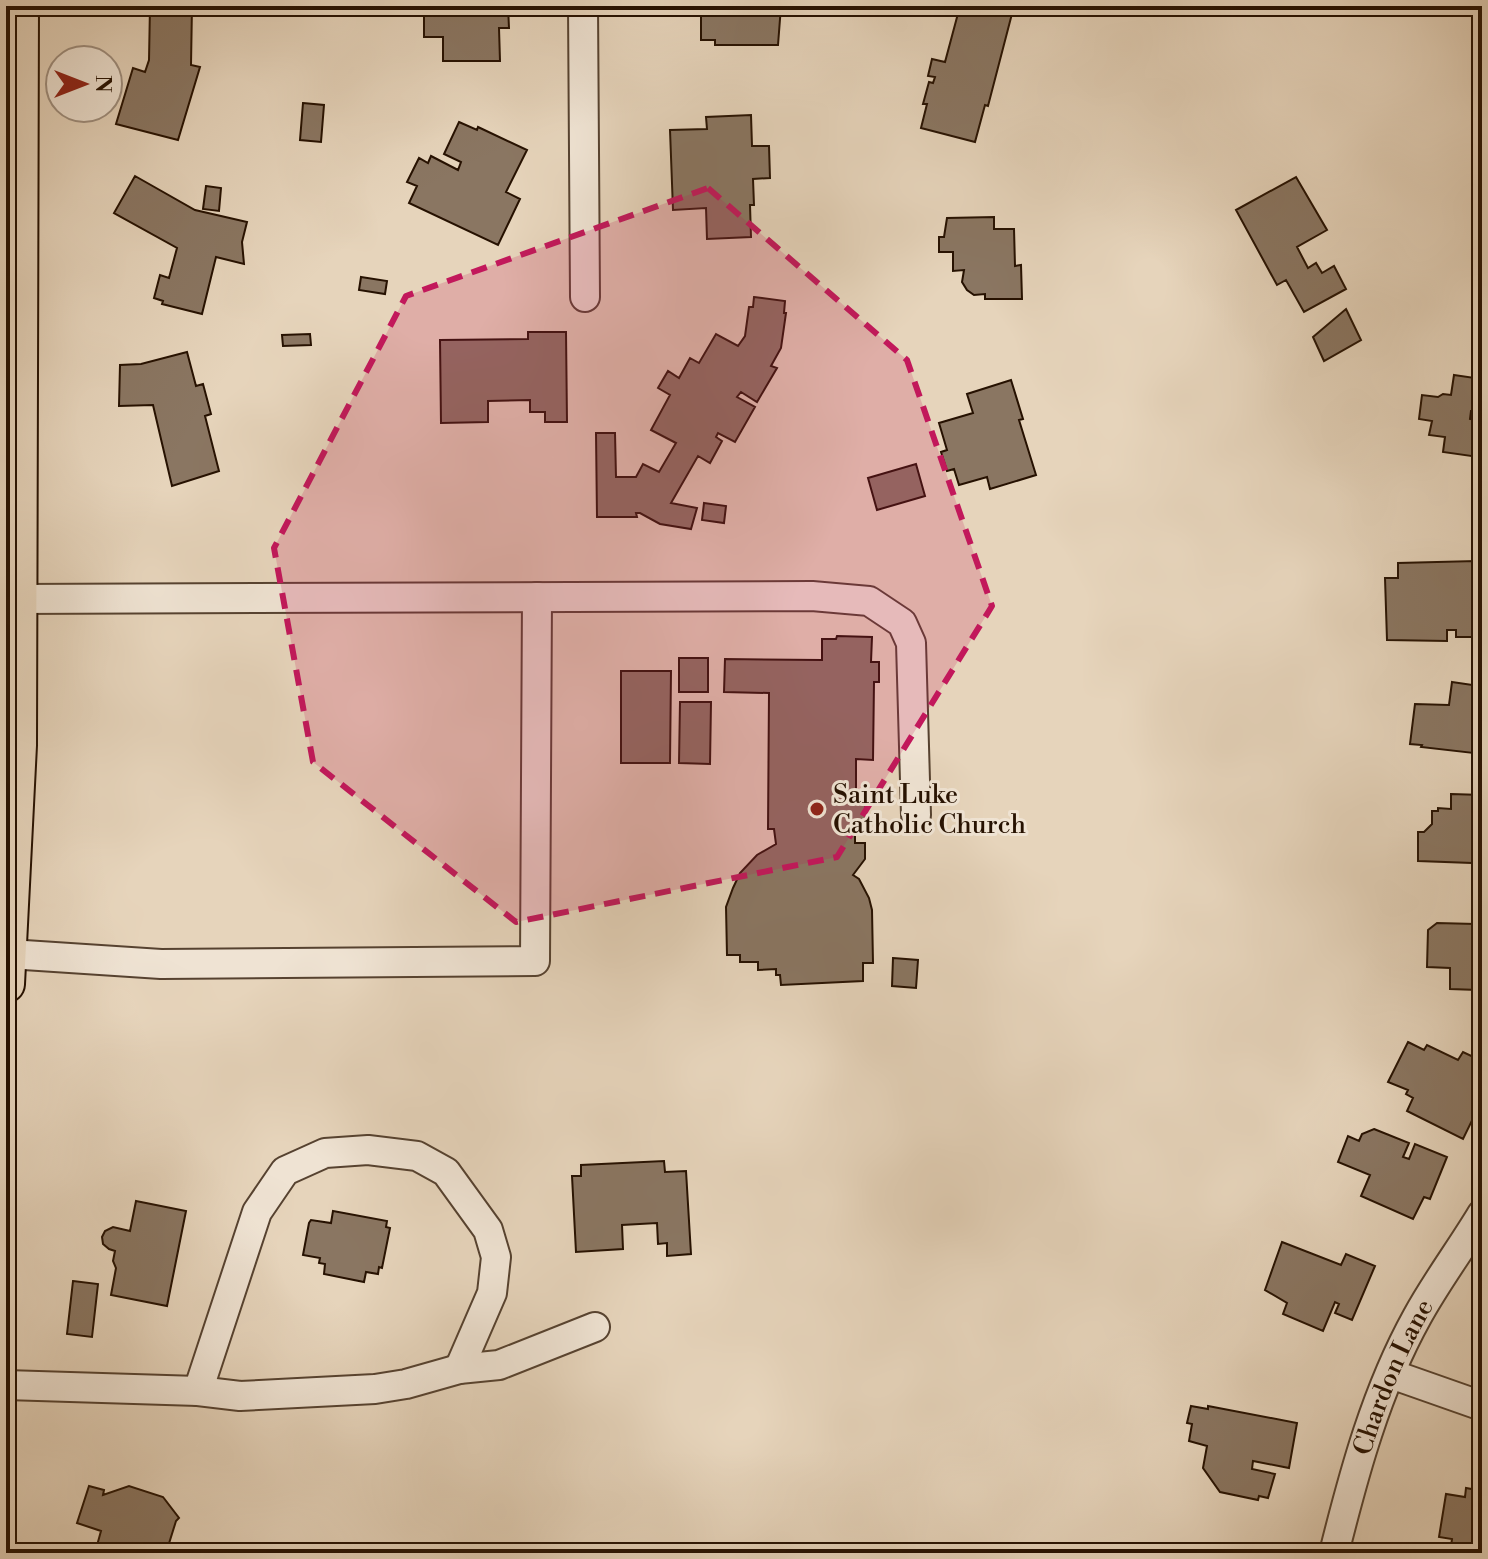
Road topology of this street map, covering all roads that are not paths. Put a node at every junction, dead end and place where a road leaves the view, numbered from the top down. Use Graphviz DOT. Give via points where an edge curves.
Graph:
graph roads {
  1 [pos="20,6"];
  2 [pos="583,6"];
  3 [pos="585,297"];
  4 [pos="537,597"];
  5 [pos="16,599"];
  6 [pos="916,815"];
  7 [pos="8,969"];
  8 [pos="1482,1214"];
  9 [pos="595,1327"];
  10 [pos="459,1369"];
  11 [pos="1391,1374"];
  12 [pos="6,1385"];
  13 [pos="198,1391"];
  14 [pos="1482,1406"];
  15 [pos="1334,1553"];
  1 -- 5 [label="main road"];
  2 -- 3 [label="street"];
  4 -- 5 [label="street"];
  4 -- 6 [label="street" via="812,596 869,601 902,623 911,643"];
  4 -- 7 [label="street" via="535,961"];
  5 -- 7 [label="main road" via="18,745"];
  8 -- 11 [label="street, Chardon Lane" via="1416,1318"];
  9 -- 10 [label="street" via="499,1365"];
  10 -- 13 [label="street" via="375,1389 240,1396"];
  10 -- 13 [label="street" via="492,1293 496,1257 488,1230 446,1172 417,1156 368,1150 325,1153 285,1171 257,1212"];
  11 -- 14 [label="street"];
  11 -- 15 [label="street, Chardon Lane" via="1357,1458"];
  12 -- 13 [label="street"];
}
